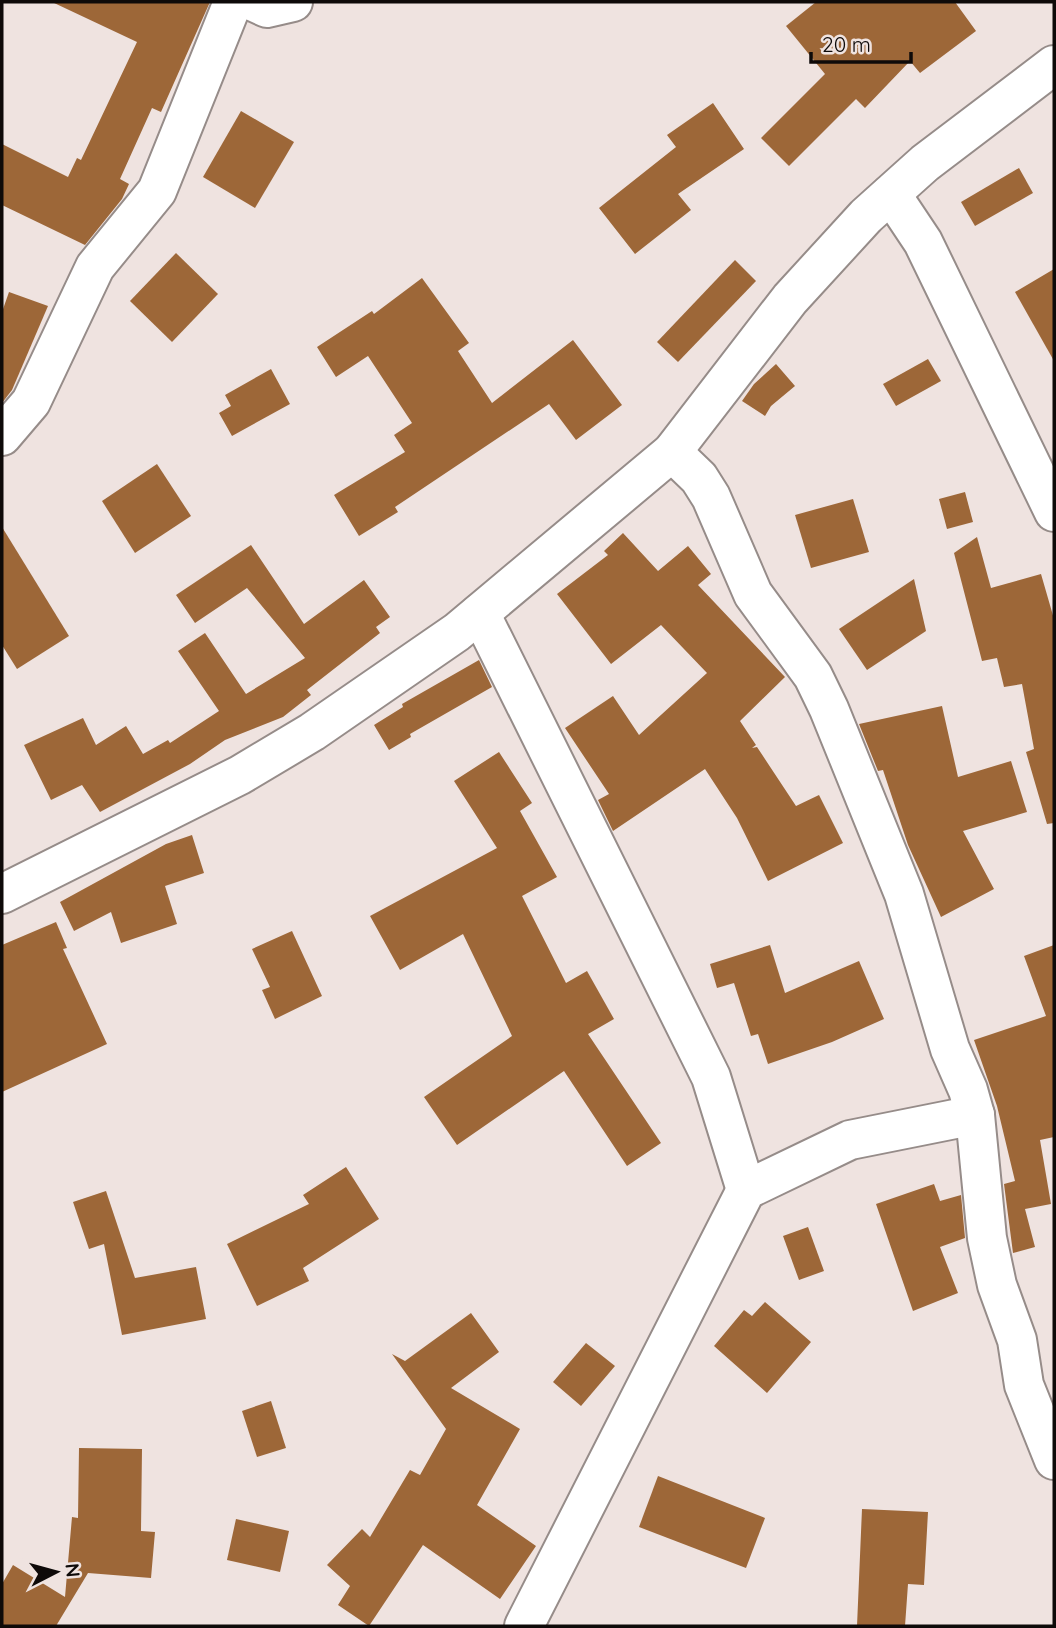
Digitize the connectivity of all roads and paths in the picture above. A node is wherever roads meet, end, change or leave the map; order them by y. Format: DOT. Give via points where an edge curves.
graph roads {
  1 [pos="233,2"];
  2 [pos="254,2"];
  3 [pos="293,2"];
  4 [pos="1054,65"];
  5 [pos="891,194"];
  6 [pos="2,436"];
  7 [pos="671,452"];
  8 [pos="1054,512"];
  9 [pos="480,613"];
  10 [pos="2,894"];
  11 [pos="975,1115"];
  12 [pos="746,1190"];
  13 [pos="1054,1460"];
  14 [pos="524,1626"];
  1 -- 6 [label="street" via="157,191 95,267 31,402"];
  2 -- 3 [label="street" via="267,8"];
  4 -- 5 [label="street"];
  5 -- 7 [label="street" via="790,299"];
  5 -- 8 [label="street" via="923,242"];
  7 -- 9 [label="street"];
  7 -- 11 [label="street" via="699,478 711,497 753,594 813,676 829,709 904,894 950,1049"];
  9 -- 10 [label="street" via="276,754"];
  9 -- 12 [label="street" via="710,1077"];
  11 -- 12 [label="street" via="850,1140"];
  11 -- 13 [label="street" via="997,1285 1017,1340 1024,1385"];
  12 -- 14 [label="street"];
}
